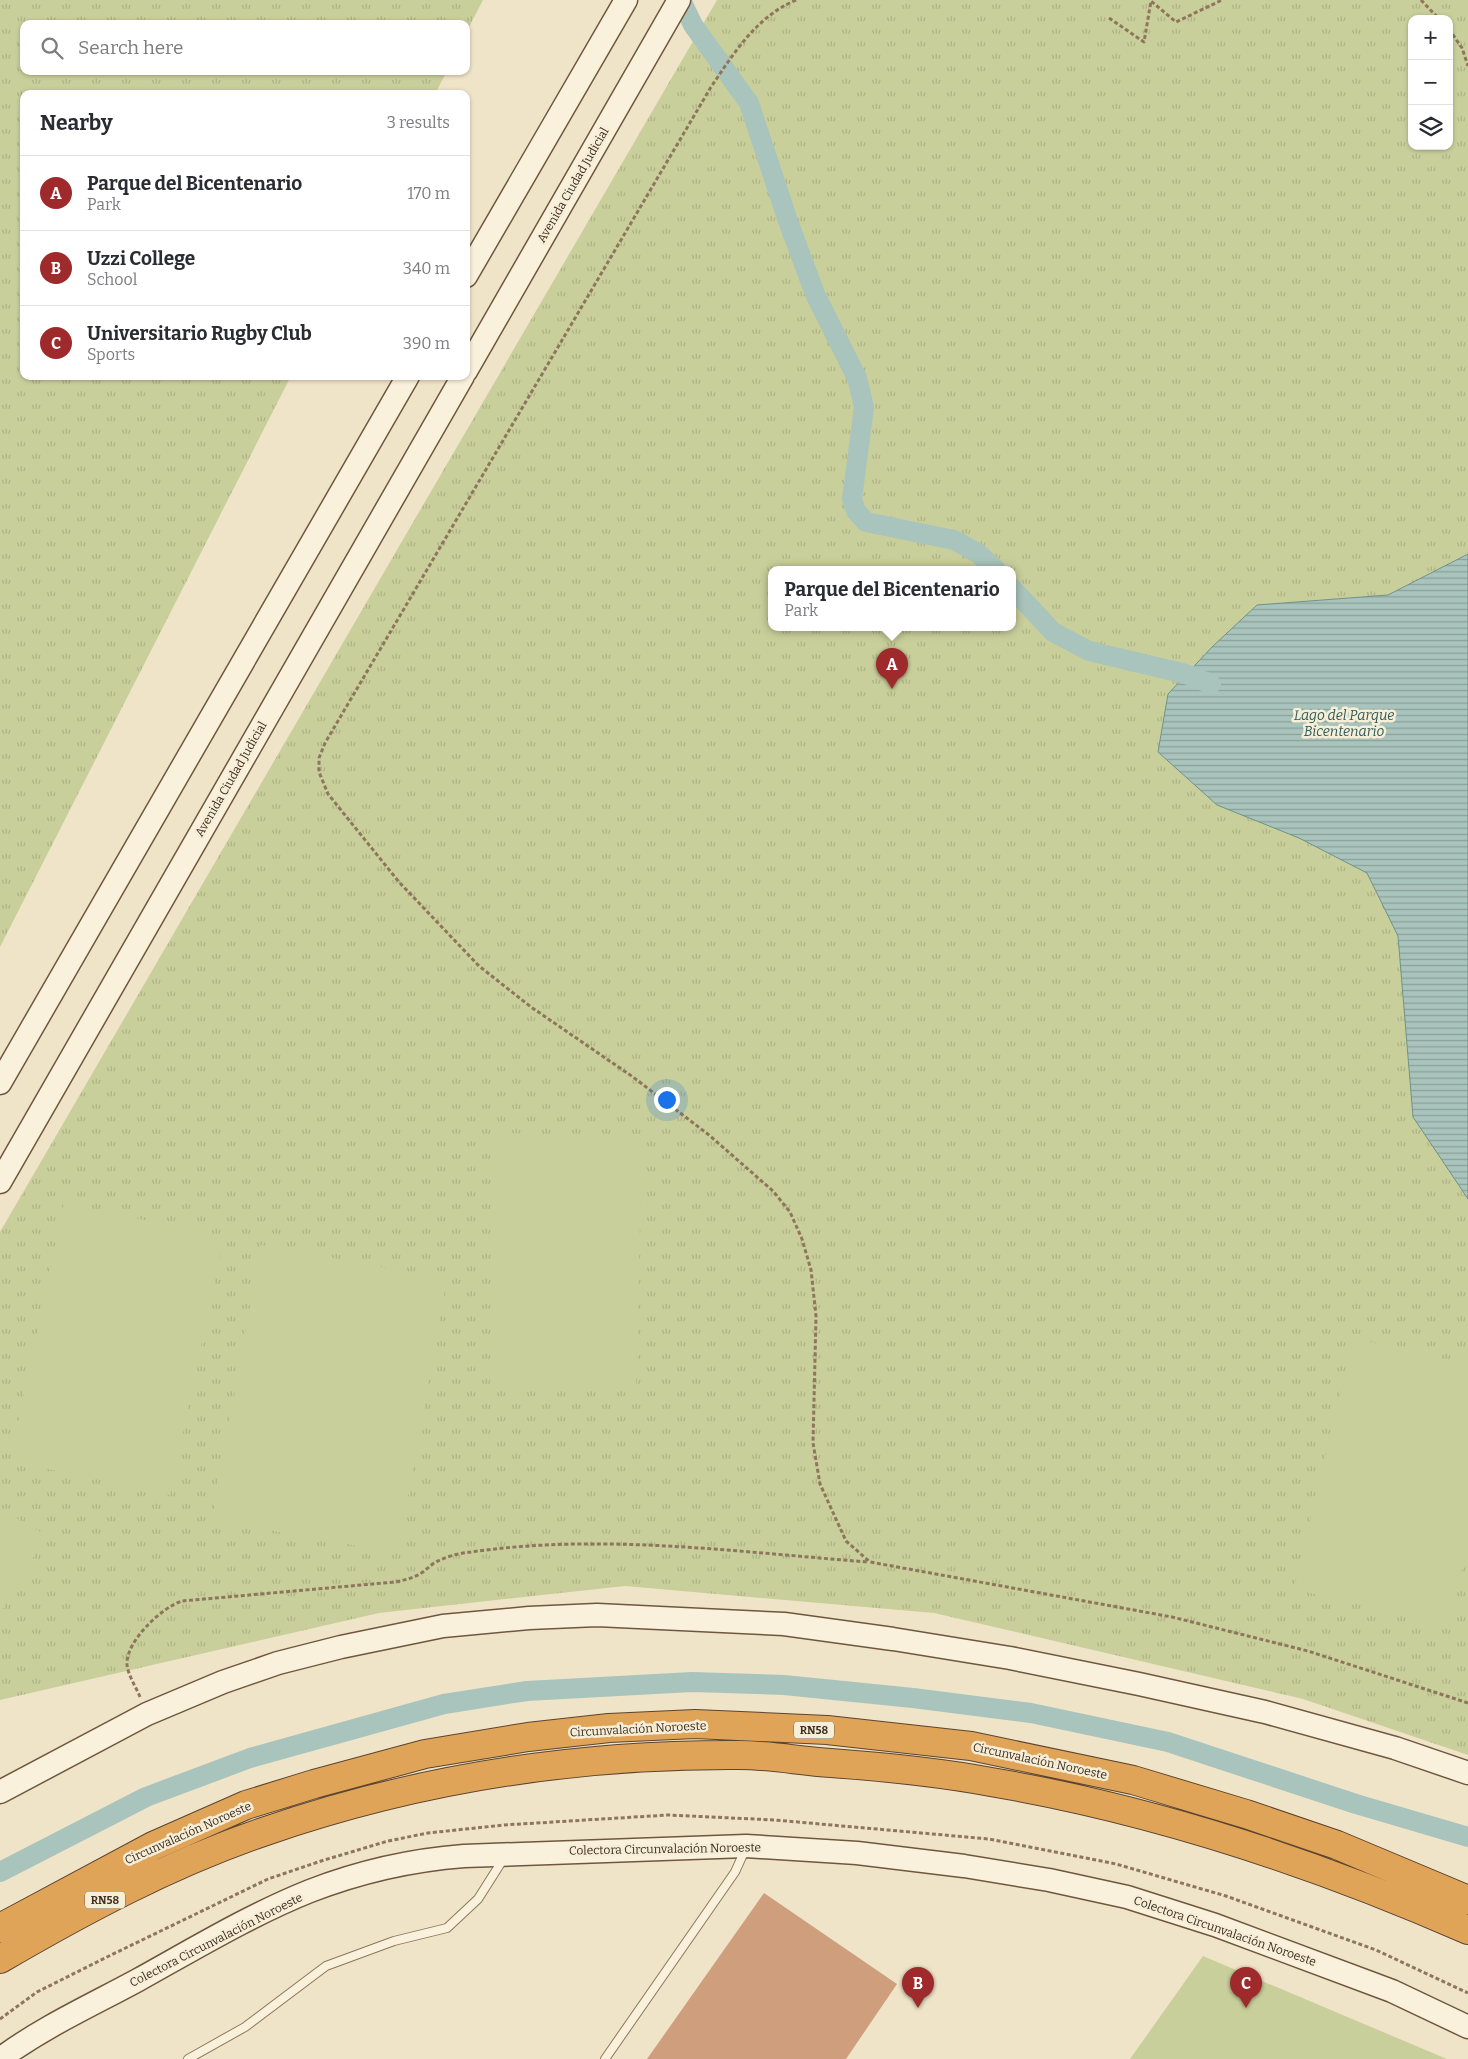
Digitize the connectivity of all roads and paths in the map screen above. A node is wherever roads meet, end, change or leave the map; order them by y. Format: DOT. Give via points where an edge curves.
graph roads {
  1 [pos="626,0"];
  2 [pos="679,0"];
  3 [pos="796,0"];
  4 [pos="1222,0"];
  5 [pos="1422,0"];
  6 [pos="1435,15"];
  7 [pos="1109,18"];
  8 [pos="1453,35"];
  9 [pos="1468,66"];
  10 [pos="470,269"];
  11 [pos="470,363"];
  12 [pos="406,380"];
  13 [pos="461,380"];
  14 [pos="0,1083"];
  15 [pos="0,1182"];
  16 [pos="870,1562"];
  17 [pos="1468,1703"];
  18 [pos="147,1714"];
  19 [pos="1468,1773"];
  20 [pos="0,1792"];
  21 [pos="746,1846"];
  22 [pos="506,1854"];
  23 [pos="1468,1900"];
  24 [pos="0,1928"];
  25 [pos="1468,1930"];
  26 [pos="0,1959"];
  27 [pos="1468,2027"];
  28 [pos="0,2059"];
  29 [pos="188,2059"];
  30 [pos="605,2059"];
  1 -- 10 [label="street"];
  2 -- 11 [label="street, Avenida Ciudad Judicial"];
  3 -- 16 [label="path" via="770,14 738,46 711,88 325,742 319,758 319,772 328,794 399,882 479,966 531,1008 633,1077 709,1135 773,1191 790,1212 811,1270 815,1307 813,1443 820,1484 846,1541"];
  4 -- 7 [label="path" via="1176,22 1151,1 1144,42"];
  5 -- 6 [label="path"];
  8 -- 9 [label="path"];
  12 -- 14 [label="street"];
  13 -- 15 [label="street, Avenida Ciudad Judicial"];
  16 -- 17 [label="path" via="1172,1617 1308,1651"];
  16 -- 18 [label="path" via="646,1546 546,1546 450,1556 412,1578 395,1582 182,1601 164,1609 128,1651 127,1666"];
  18 -- 19 [label="street" via="278,1663 443,1626 597,1615 680,1618 784,1624 1010,1658 1265,1712 1395,1748"];
  18 -- 20 [label="street"];
  21 -- 22 [label="street, Colectora Circunvalación Noroeste"];
  21 -- 27 [label="street, Colectora Circunvalación Noroeste" via="857,1852 964,1866 1127,1897 1314,1961 1392,1991"];
  21 -- 30 [label="lane" via="735,1872"];
  22 -- 28 [label="street, Colectora Circunvalación Noroeste" via="430,1859 310,1891 252,1918 74,2014"];
  22 -- 29 [label="lane" via="478,1899 447,1928 394,1941 326,1966 244,2027"];
  23 -- 24 [label="highway, Circunvalación Noroeste / RN58" via="1337,1845 1133,1780 971,1746 828,1730 695,1724 609,1728 528,1737 425,1754 314,1784 246,1805 154,1846"];
  25 -- 26 [label="highway, Circunvalación Noroeste / RN58" via="1410,1904 1293,1860 1100,1805 992,1782 908,1770 743,1755 624,1758 524,1769 437,1784 329,1810 260,1833 144,1880"];
}
